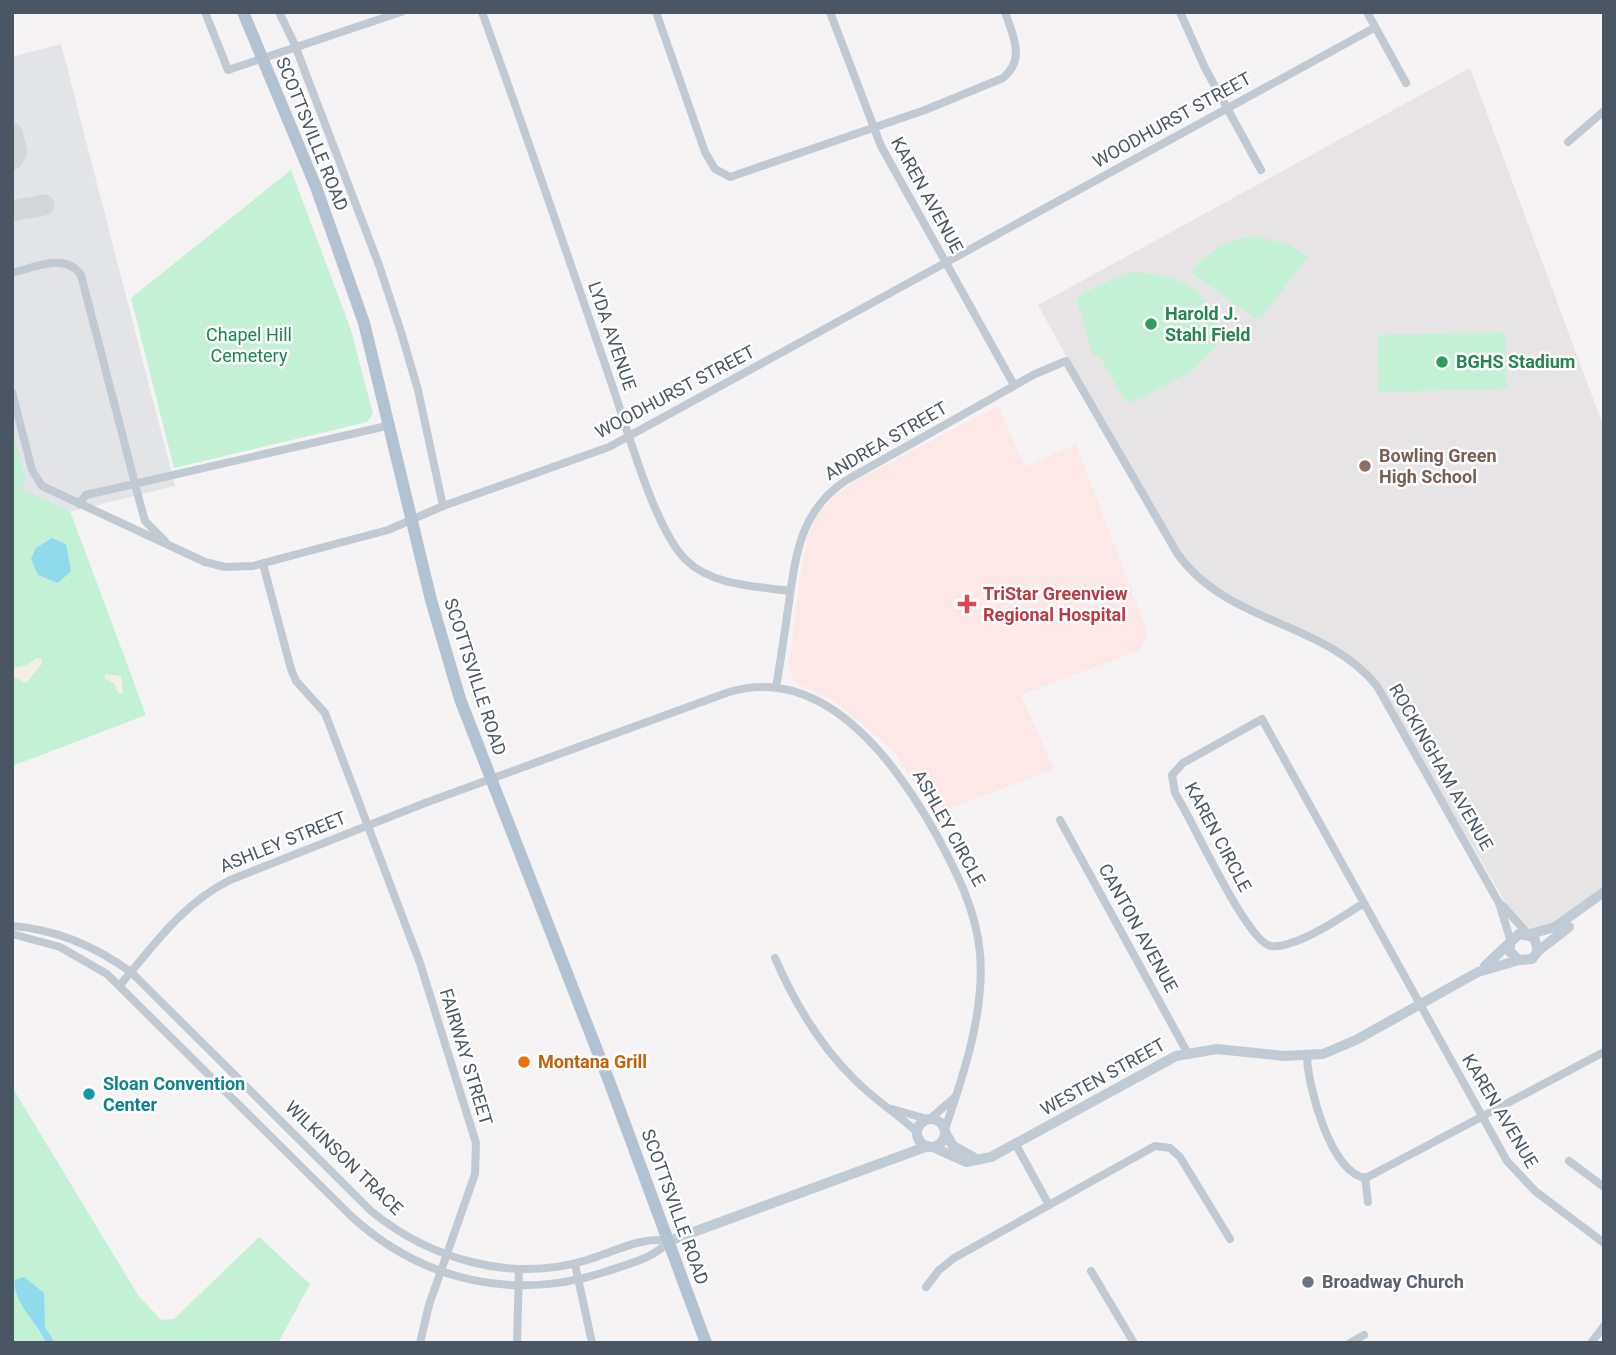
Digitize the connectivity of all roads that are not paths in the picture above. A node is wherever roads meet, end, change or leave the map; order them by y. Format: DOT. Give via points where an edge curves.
graph roads {
  1 [pos="205,12"];
  2 [pos="243,12"];
  3 [pos="279,12"];
  4 [pos="401,12"];
  5 [pos="482,12"];
  6 [pos="656,12"];
  7 [pos="830,12"];
  8 [pos="1005,12"];
  9 [pos="1181,12"];
  10 [pos="1367,12"];
  11 [pos="1374,28"];
  12 [pos="296,49"];
  13 [pos="263,60"];
  14 [pos="1406,83"];
  15 [pos="1227,107"];
  16 [pos="1604,111"];
  17 [pos="873,128"];
  18 [pos="1568,142"];
  19 [pos="1261,170"];
  20 [pos="945,262"];
  21 [pos="12,273"];
  22 [pos="1066,361"];
  23 [pos="1014,385"];
  24 [pos="12,392"];
  25 [pos="390,425"];
  26 [pos="630,438"];
  27 [pos="134,484"];
  28 [pos="79,504"];
  29 [pos="443,506"];
  30 [pos="412,520"];
  31 [pos="175,549"];
  32 [pos="262,564"];
  33 [pos="790,591"];
  34 [pos="776,687"];
  35 [pos="491,779"];
  36 [pos="1060,820"];
  37 [pos="366,825"];
  38 [pos="1604,892"];
  39 [pos="1604,901"];
  40 [pos="1364,903"];
  41 [pos="1499,903"];
  42 [pos="12,926"];
  43 [pos="12,934"];
  44 [pos="1529,934"];
  45 [pos="1510,943"];
  46 [pos="1538,951"];
  47 [pos="775,958"];
  48 [pos="1518,960"];
  49 [pos="131,972"];
  50 [pos="1478,972"];
  51 [pos="120,985"];
  52 [pos="1419,1005"];
  53 [pos="1187,1052"];
  54 [pos="1604,1052"];
  55 [pos="1307,1056"];
  56 [pos="954,1098"];
  57 [pos="892,1109"];
  58 [pos="1482,1116"];
  59 [pos="929,1119"];
  60 [pos="945,1130"];
  61 [pos="917,1133"];
  62 [pos="1016,1145"];
  63 [pos="931,1147"];
  64 [pos="893,1160"];
  65 [pos="983,1160"];
  66 [pos="1569,1161"];
  67 [pos="1365,1177"];
  68 [pos="1604,1187"];
  69 [pos="1368,1202"];
  70 [pos="1049,1205"];
  71 [pos="1230,1239"];
  72 [pos="669,1241"];
  73 [pos="1604,1243"];
  74 [pos="446,1255"];
  75 [pos="575,1264"];
  76 [pos="519,1269"];
  77 [pos="1091,1271"];
  78 [pos="441,1272"];
  79 [pos="578,1281"];
  80 [pos="520,1287"];
  81 [pos="926,1287"];
  82 [pos="1604,1326"];
  83 [pos="1364,1335"];
  84 [pos="420,1343"];
  85 [pos="517,1343"];
  86 [pos="592,1343"];
  87 [pos="706,1343"];
  88 [pos="1133,1343"];
  89 [pos="1350,1343"];
  90 [pos="1591,1343"];
  1 -- 13 [label="street" via="228,70"];
  2 -- 13 [label="main road, SCOTTSVILLE ROAD"];
  3 -- 12 [label="street"];
  4 -- 12 [label="street"];
  5 -- 26 [label="street, LYDA AVENUE"];
  6 -- 17 [label="street" via="705,152 715,169 727,176 737,177"];
  7 -- 17 [label="street, KAREN AVENUE"];
  8 -- 17 [label="street" via="1017,52 1007,75"];
  9 -- 15 [label="street"];
  10 -- 11 [label="street"];
  11 -- 14 [label="street"];
  11 -- 15 [label="street, WOODHURST STREET"];
  12 -- 13 [label="street"];
  12 -- 29 [label="street" via="401,332"];
  13 -- 25 [label="main road, SCOTTSVILLE ROAD" via="345,265"];
  15 -- 19 [label="street"];
  15 -- 20 [label="street, WOODHURST STREET"];
  16 -- 18 [label="street"];
  17 -- 20 [label="street, KAREN AVENUE"];
  20 -- 23 [label="street, KAREN AVENUE"];
  20 -- 26 [label="street, WOODHURST STREET"];
  21 -- 27 [label="street" via="60,261 76,267 81,275"];
  22 -- 23 [label="street, ANDREA STREET"];
  22 -- 41 [label="street, ROCKINGHAM AVENUE" via="1192,574 1232,603 1350,660 1377,686"];
  23 -- 33 [label="street, ANDREA STREET" via="828,494 800,536"];
  24 -- 28 [label="street, WOODHURST STREET" via="35,478"];
  25 -- 27 [label="street"];
  25 -- 30 [label="main road, SCOTTSVILLE ROAD"];
  26 -- 29 [label="street, WOODHURST STREET"];
  26 -- 33 [label="street, LYDA AVENUE" via="664,528 687,561 725,581"];
  27 -- 28 [label="street" via="86,495"];
  27 -- 31 [label="street" via="145,521"];
  28 -- 31 [label="street, WOODHURST STREET"];
  29 -- 30 [label="street, WOODHURST STREET"];
  30 -- 32 [label="street, WOODHURST STREET"];
  30 -- 35 [label="main road, SCOTTSVILLE ROAD" via="446,656"];
  31 -- 32 [label="street, WOODHURST STREET" via="225,567"];
  32 -- 37 [label="street, FAIRWAY STREET" via="295,679 325,713"];
  33 -- 34 [label="street, ANDREA STREET"];
  34 -- 35 [label="street, ASHLEY CIRCLE" via="729,692"];
  34 -- 56 [label="street, ASHLEY CIRCLE" via="812,698 887,758 922,810 968,900 978,937 981,984"];
  35 -- 37 [label="street, ASHLEY STREET"];
  35 -- 72 [label="main road, SCOTTSVILLE ROAD"];
  36 -- 53 [label="street, CANTON AVENUE"];
  37 -- 49 [label="street, ASHLEY STREET" via="204,895 170,924"];
  37 -- 74 [label="street, FAIRWAY STREET" via="420,963 476,1143 475,1174"];
  38 -- 44 [label="street" via="1555,927"];
  39 -- 46 [label="street"];
  40 -- 40 [label="street, KAREN CIRCLE" via="1262,719 1183,763 1172,775 1175,793 1243,920 1263,943 1275,946 1299,939"];
  40 -- 52 [label="street, KAREN CIRCLE"];
  41 -- 44 [label="street, ROCKINGHAM AVENUE"];
  41 -- 45 [label="street, ROCKINGHAM AVENUE"];
  42 -- 49 [label="street, WILKINSON TRACE" via="71,939"];
  43 -- 51 [label="street, WILKINSON TRACE" via="72,953"];
  44 -- 45 [label="street" via="1516,935"];
  44 -- 46 [label="street" via="1537,941"];
  45 -- 48 [label="street" via="1512,956"];
  45 -- 50 [label="street, WESTEN STREET"];
  46 -- 48 [label="street" via="1528,961"];
  47 -- 57 [label="street" via="790,992 826,1048 857,1082"];
  48 -- 50 [label="street, WESTEN STREET"];
  49 -- 51 [label="street, ASHLEY STREET"];
  49 -- 74 [label="street, WILKINSON TRACE" via="372,1211 407,1236"];
  50 -- 52 [label="street, WESTEN STREET"];
  51 -- 78 [label="street, WILKINSON TRACE" via="362,1226 396,1250"];
  52 -- 55 [label="street, WESTEN STREET" via="1334,1051"];
  52 -- 58 [label="street, KAREN AVENUE"];
  53 -- 55 [label="street, WESTEN STREET" via="1217,1049"];
  53 -- 62 [label="street, WESTEN STREET"];
  54 -- 58 [label="street"];
  55 -- 67 [label="street" via="1309,1083 1321,1121 1346,1165"];
  56 -- 59 [label="street"];
  56 -- 60 [label="street, ASHLEY CIRCLE"];
  57 -- 59 [label="street"];
  57 -- 61 [label="street"];
  58 -- 67 [label="street"];
  58 -- 73 [label="street, KAREN AVENUE" via="1519,1178"];
  59 -- 60 [label="street" via="940,1122"];
  59 -- 61 [label="street" via="920,1124"];
  60 -- 63 [label="street" via="941,1143"];
  60 -- 65 [label="street" via="959,1151"];
  61 -- 63 [label="street" via="919,1141"];
  61 -- 64 [label="street"];
  62 -- 65 [label="street, WESTEN STREET"];
  62 -- 70 [label="street"];
  63 -- 64 [label="street"];
  63 -- 65 [label="street" via="966,1162"];
  64 -- 72 [label="street"];
  66 -- 68 [label="street"];
  67 -- 69 [label="street"];
  70 -- 71 [label="street" via="1130,1158 1163,1146 1180,1157"];
  70 -- 81 [label="street" via="954,1258"];
  72 -- 75 [label="street, WILKINSON TRACE" via="651,1238"];
  72 -- 79 [label="street, WILKINSON TRACE" via="658,1254"];
  72 -- 87 [label="main road, SCOTTSVILLE ROAD"];
  74 -- 76 [label="street, WILKINSON TRACE"];
  74 -- 78 [label="street, FAIRWAY STREET"];
  75 -- 76 [label="street, WILKINSON TRACE"];
  75 -- 79 [label="street"];
  76 -- 80 [label="street"];
  77 -- 88 [label="street"];
  78 -- 80 [label="street, WILKINSON TRACE"];
  78 -- 84 [label="street, FAIRWAY STREET"];
  79 -- 80 [label="street, WILKINSON TRACE"];
  79 -- 86 [label="street"];
  80 -- 85 [label="street"];
  82 -- 90 [label="street"];
  83 -- 89 [label="street"];
}
